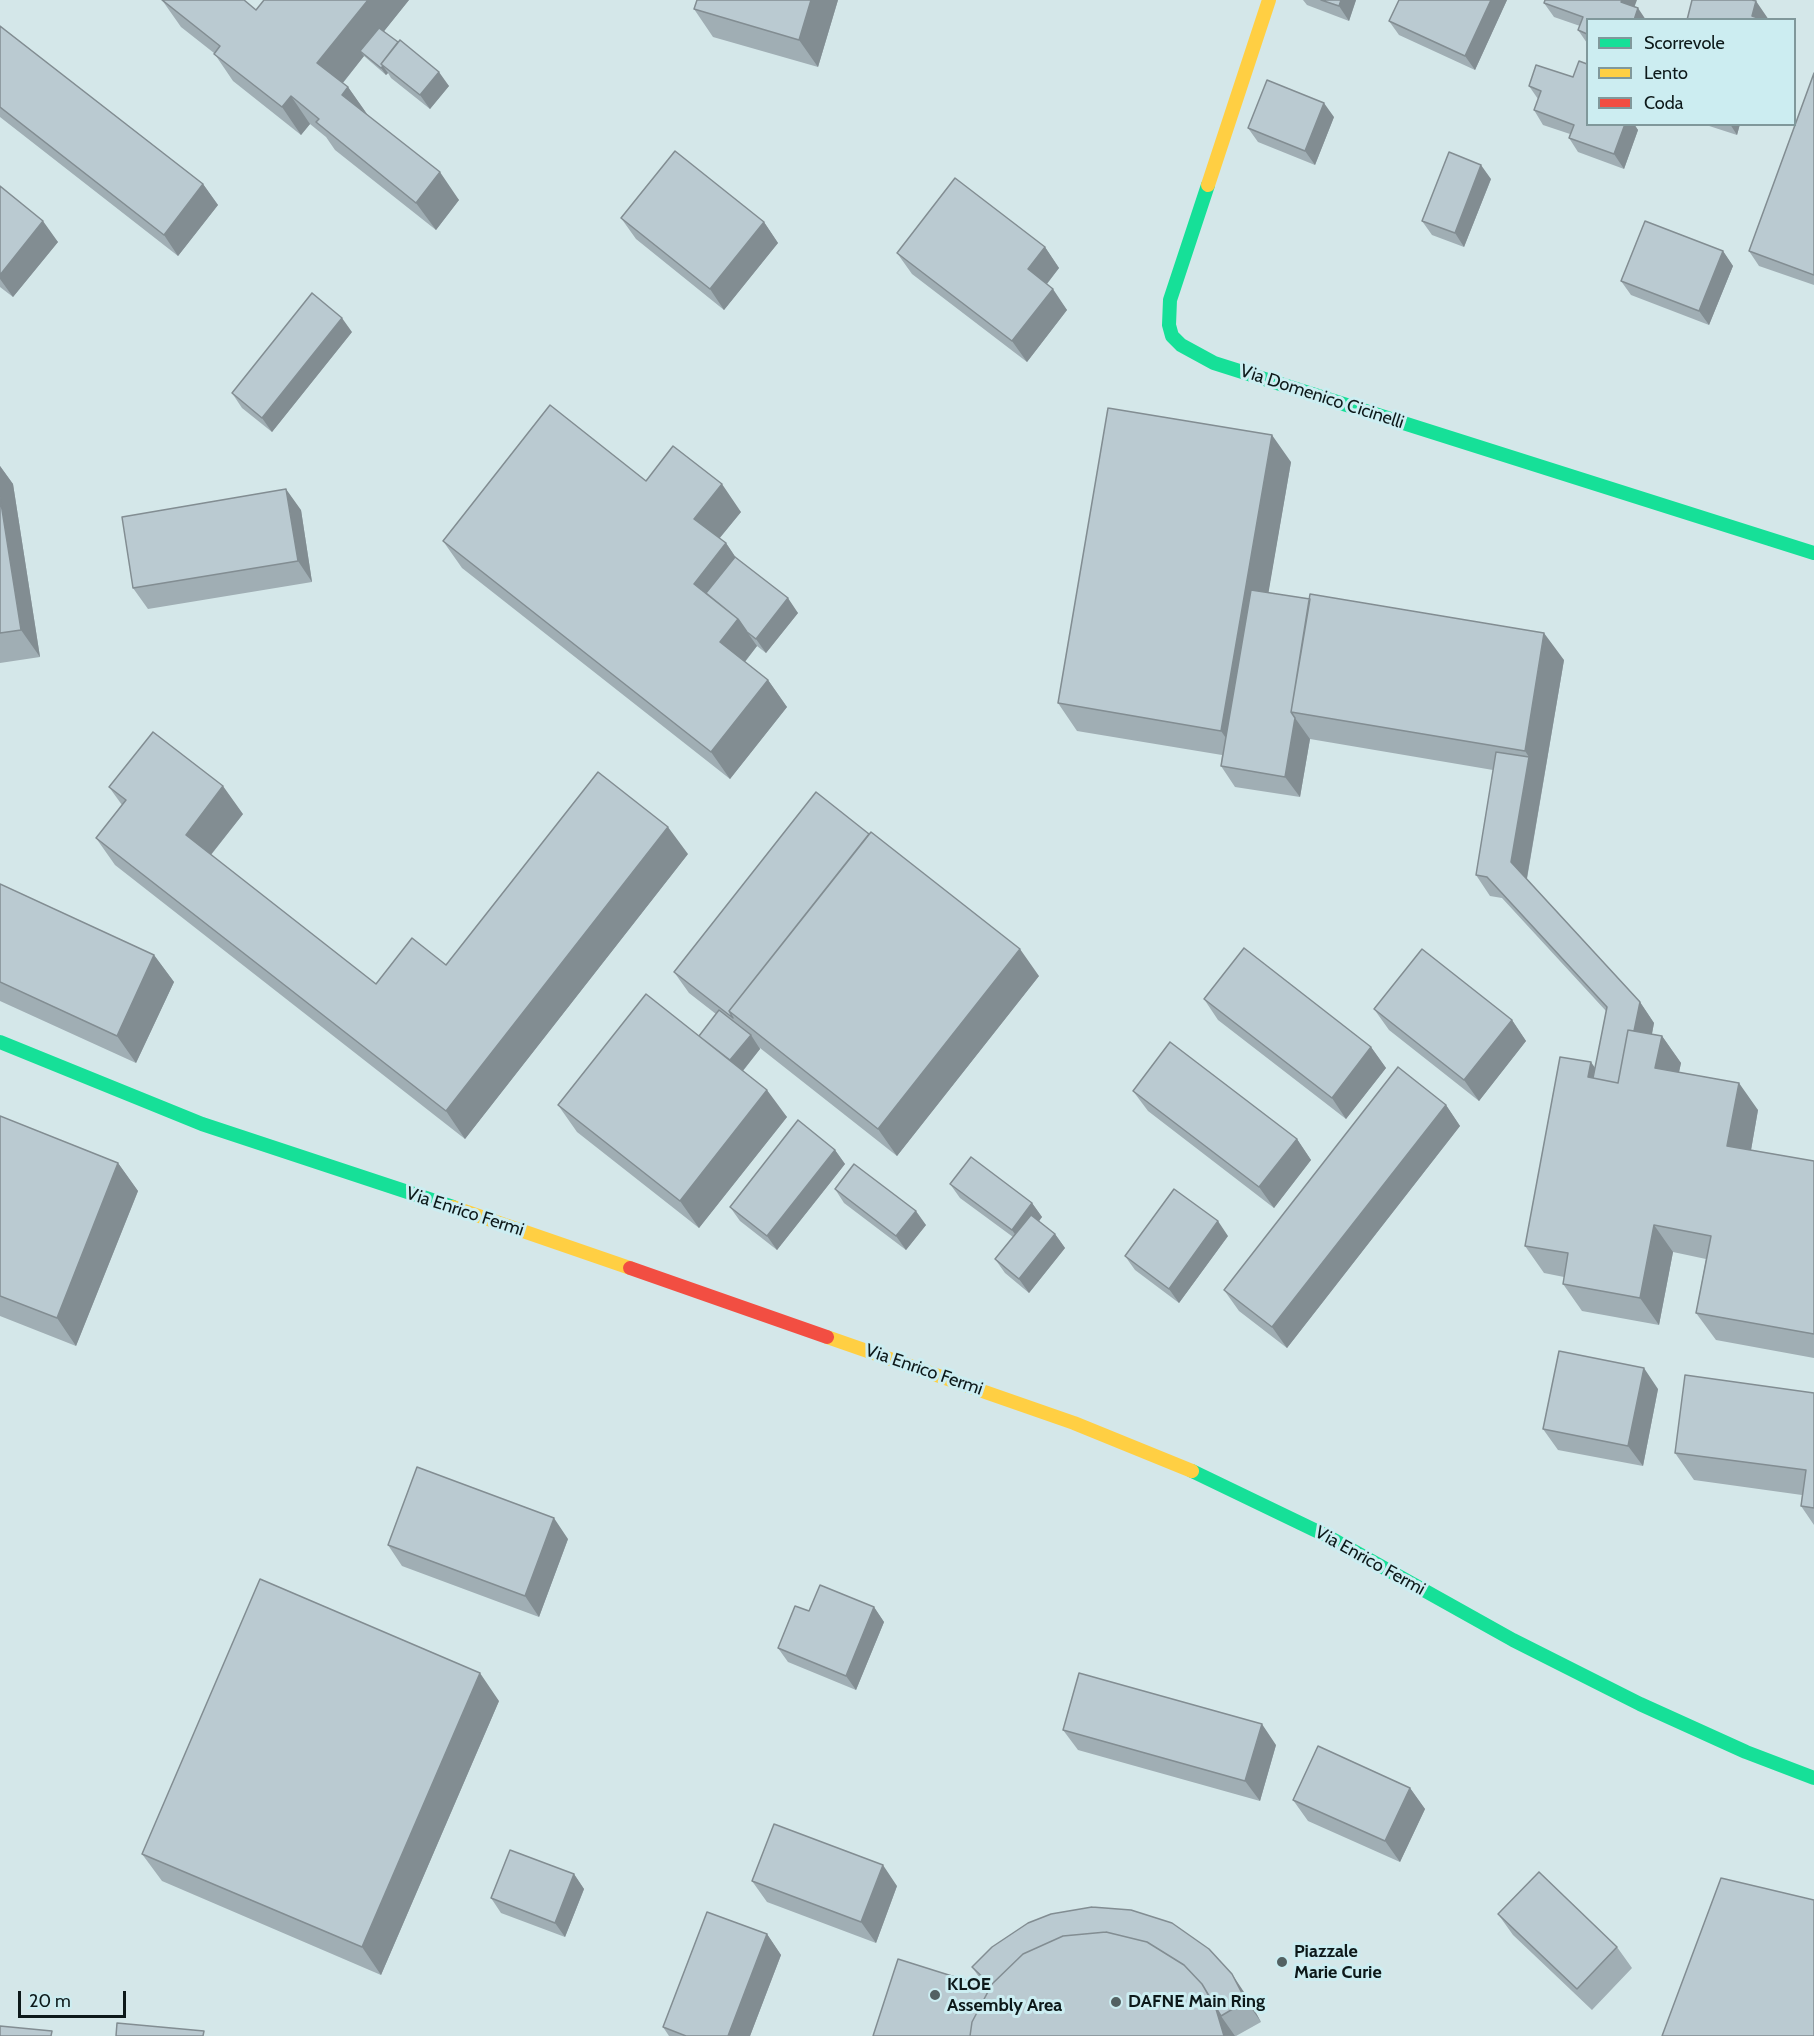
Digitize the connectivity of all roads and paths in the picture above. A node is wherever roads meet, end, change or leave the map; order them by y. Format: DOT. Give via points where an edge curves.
graph roads {
  1 [pos="1269,0"];
  2 [pos="1814,553"];
  3 [pos="0,1042"];
  4 [pos="1814,1778"];
  1 -- 2 [label="street, Via Domenico Cicinelli" via="1170,300 1172,336 1214,363"];
  3 -- 4 [label="street, Via Enrico Fermi" via="212,1127 1008,1399 1191,1470 1327,1536 1513,1640 1640,1704"];
}
